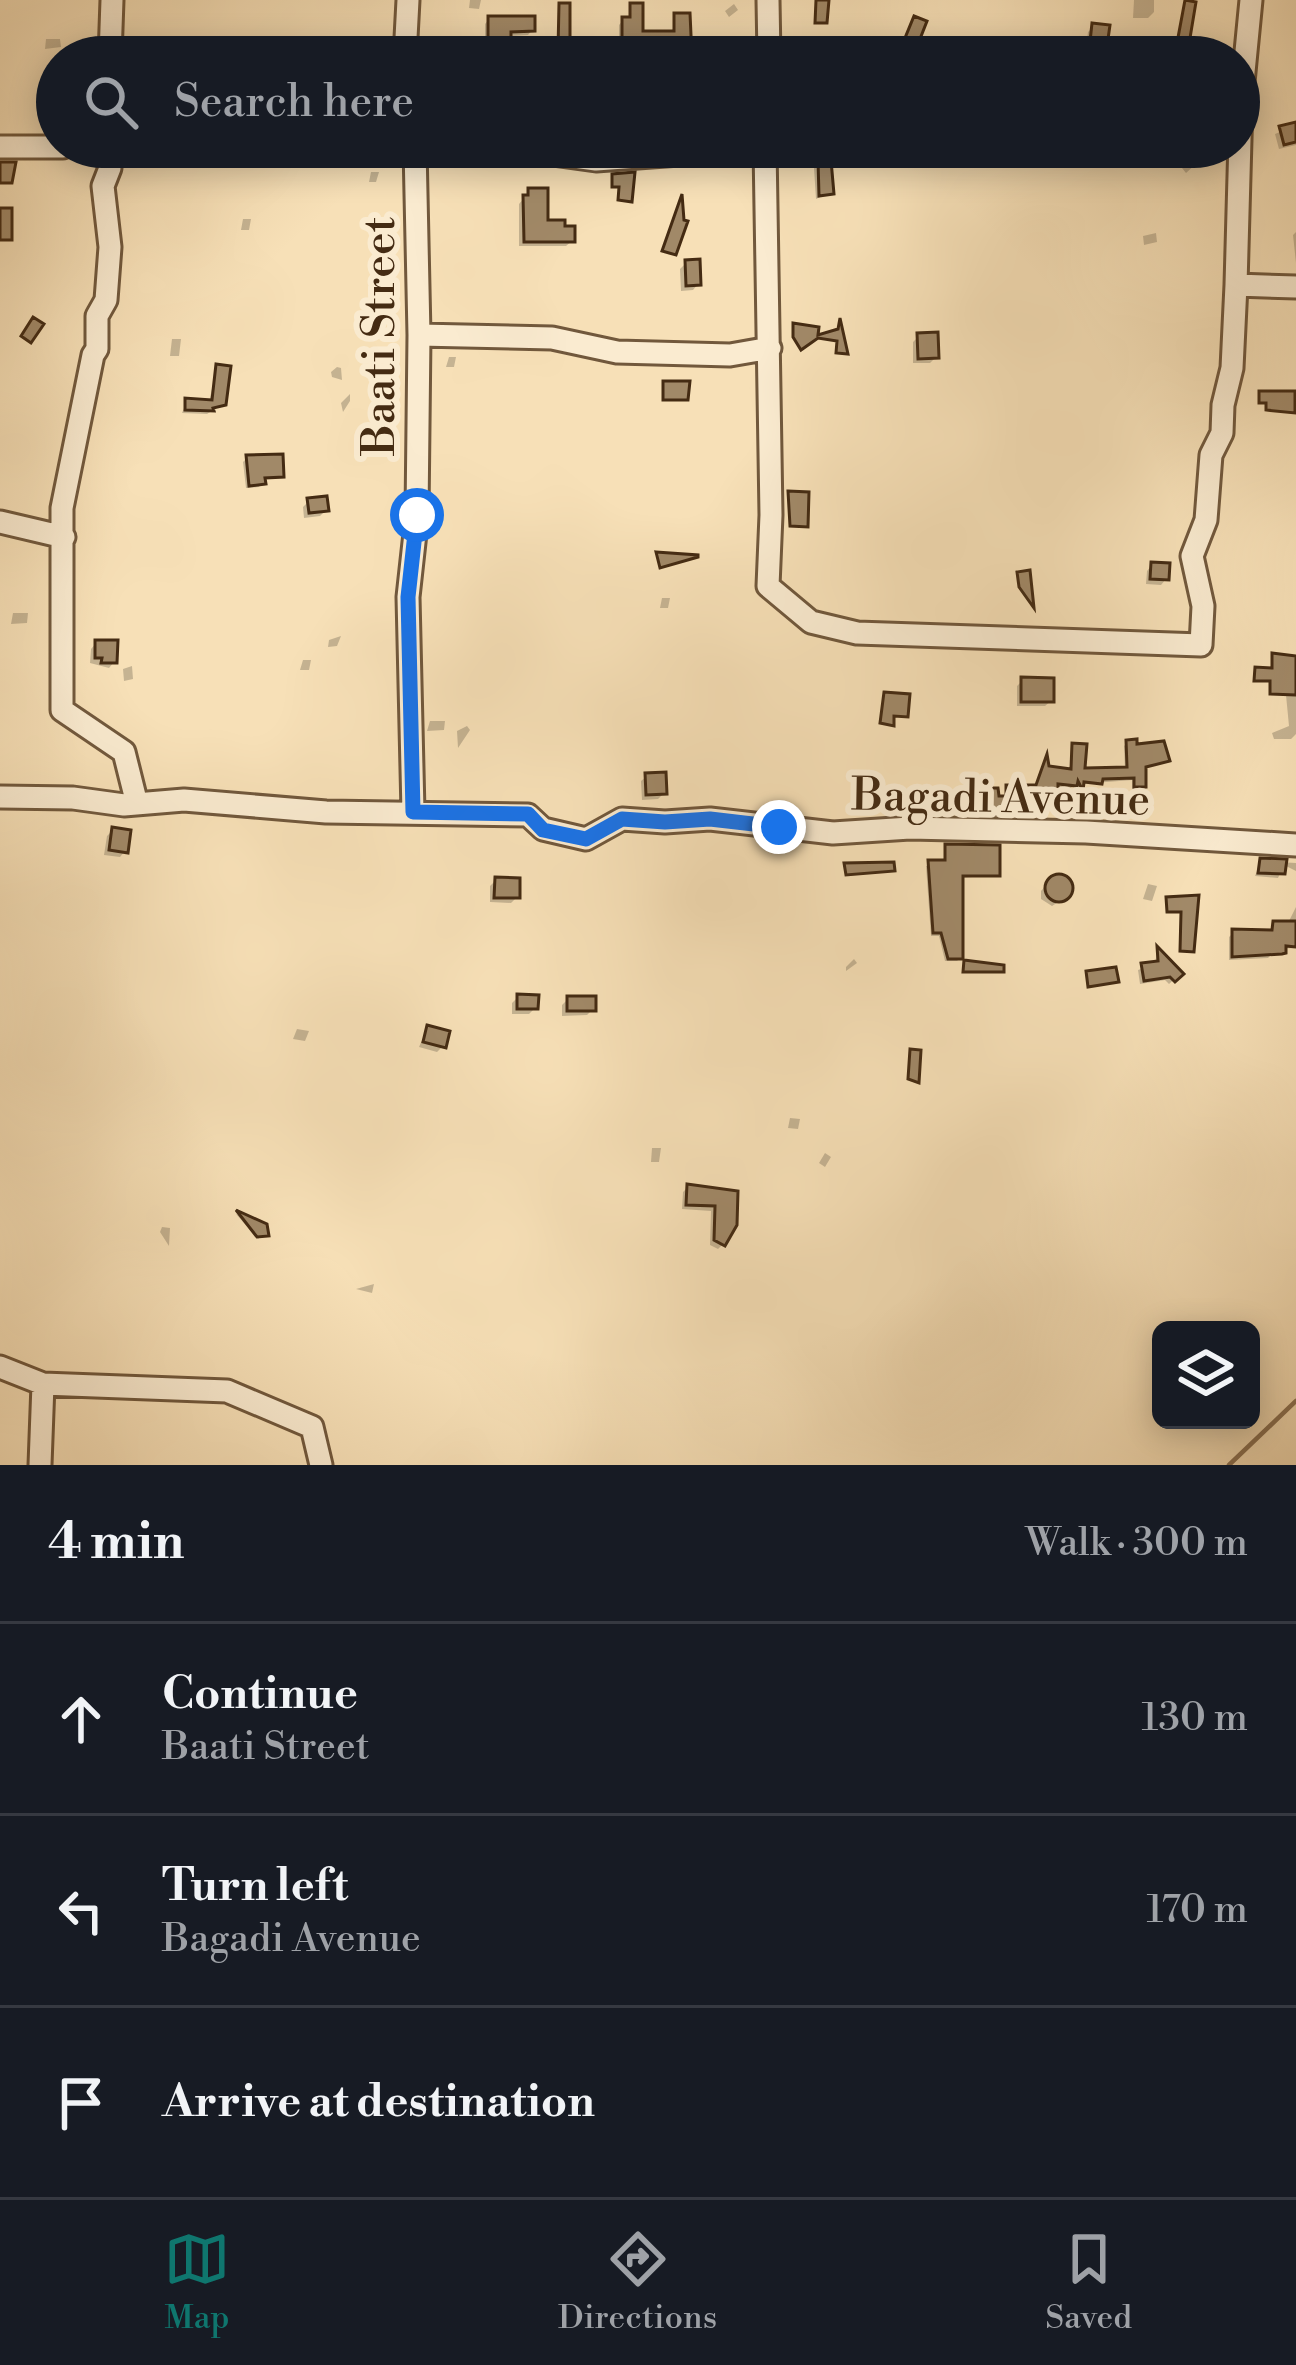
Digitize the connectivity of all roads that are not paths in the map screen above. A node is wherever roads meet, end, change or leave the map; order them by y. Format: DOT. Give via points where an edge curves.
graph roads {
  1 [pos="112,0"];
  2 [pos="408,0"];
  3 [pos="768,0"];
  4 [pos="1251,0"];
  5 [pos="111,36"];
  6 [pos="406,36"];
  7 [pos="769,36"];
  8 [pos="1247,36"];
  9 [pos="0,147"];
  10 [pos="36,147"];
  11 [pos="110,168"];
  12 [pos="416,168"];
  13 [pos="766,168"];
  14 [pos="1239,168"];
  15 [pos="1236,285"];
  16 [pos="1296,286"];
  17 [pos="419,335"];
  18 [pos="770,347"];
  19 [pos="0,522"];
  20 [pos="64,536"];
  21 [pos="0,797"];
  22 [pos="137,804"];
  23 [pos="413,812"];
  24 [pos="1296,845"];
  25 [pos="0,1366"];
  26 [pos="44,1384"];
  27 [pos="40,1465"];
  28 [pos="321,1465"];
  1 -- 5 [label="street"];
  2 -- 6 [label="street"];
  3 -- 7 [label="street"];
  4 -- 8 [label="street"];
  9 -- 10 [label="street"];
  11 -- 20 [label="street" via="103,186 106,300 64,493"];
  12 -- 17 [label="street, Baati Street"];
  13 -- 18 [label="street"];
  14 -- 15 [label="street"];
  15 -- 16 [label="street"];
  15 -- 18 [label="street" via="1222,433 1211,454 1207,520 1192,556 1202,645 857,633 811,622 768,586"];
  17 -- 18 [label="street" via="552,338 617,352 730,355"];
  17 -- 23 [label="street, Baati Street" via="408,597"];
  19 -- 20 [label="street"];
  20 -- 22 [label="street" via="62,710 124,752"];
  21 -- 22 [label="street, Bagadi Avenue"];
  22 -- 23 [label="street, Bagadi Avenue"];
  23 -- 24 [label="street, Bagadi Avenue" via="528,814 543,830 586,839 622,819 710,819 833,833 1042,831"];
  25 -- 26 [label="street"];
  26 -- 27 [label="street"];
  26 -- 28 [label="street" via="227,1390 312,1426"];
}
